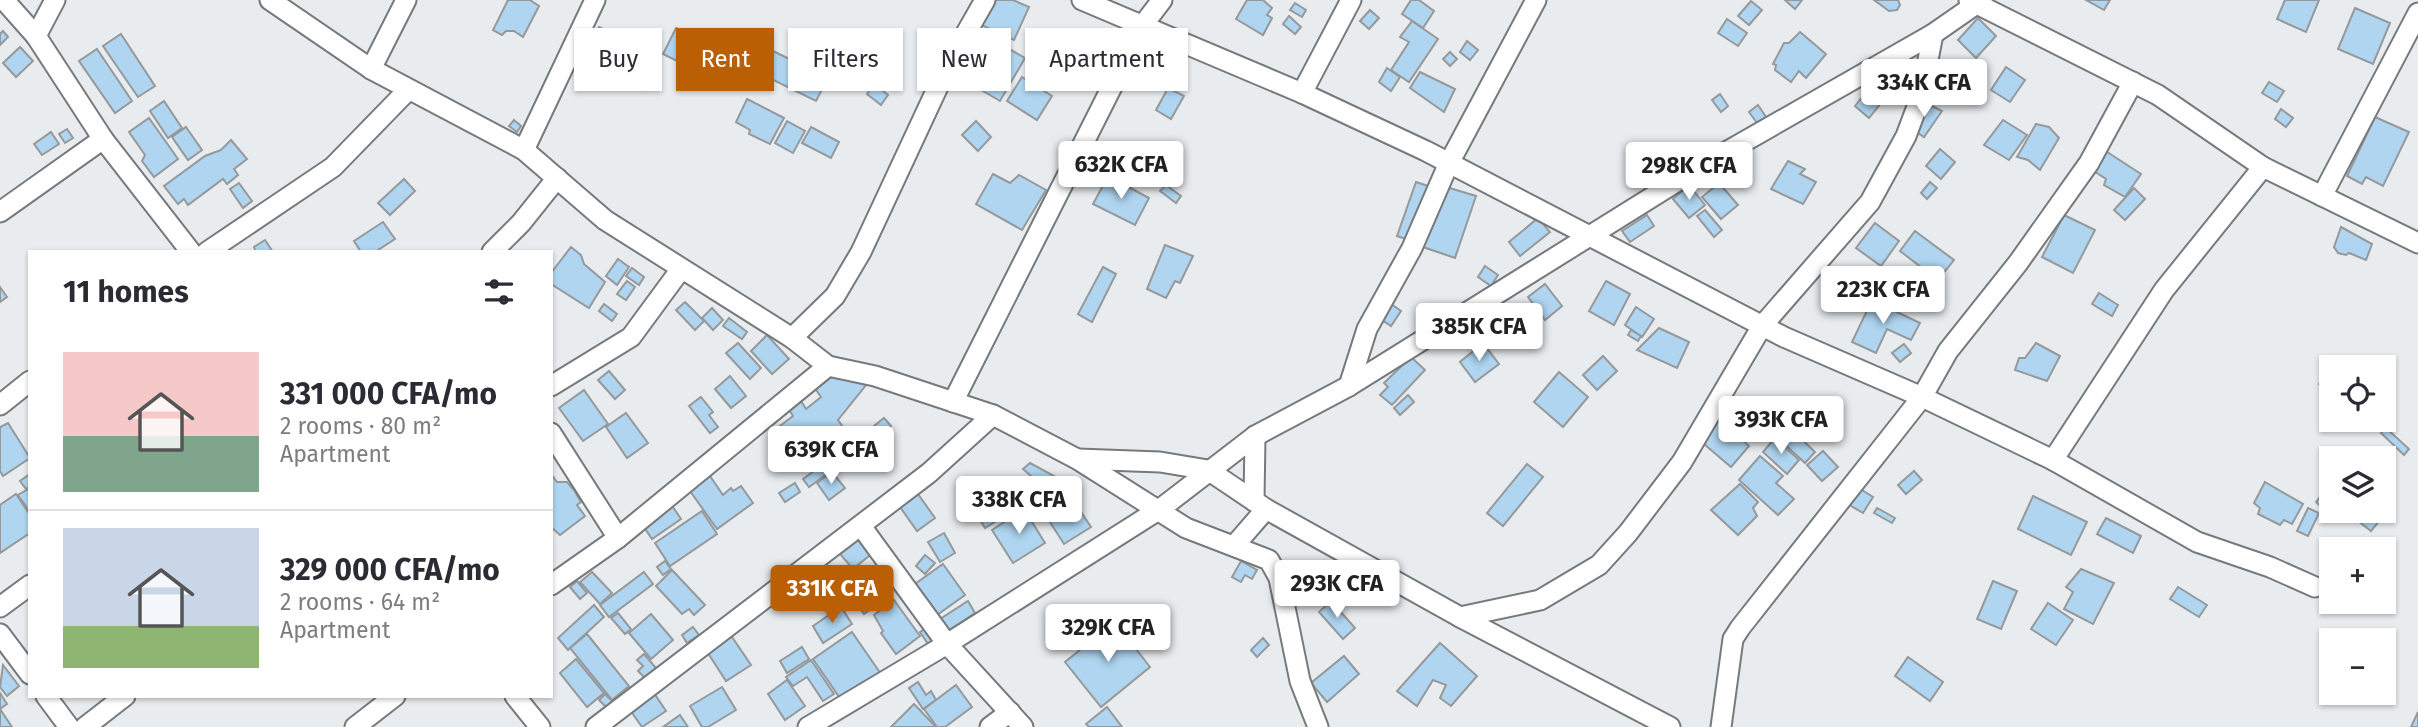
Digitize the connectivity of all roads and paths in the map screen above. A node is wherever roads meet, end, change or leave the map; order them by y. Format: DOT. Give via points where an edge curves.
graph roads {
  1 [pos="1,0"];
  2 [pos="55,0"];
  3 [pos="270,0"];
  4 [pos="406,0"];
  5 [pos="595,0"];
  6 [pos="985,0"];
  7 [pos="1082,0"];
  8 [pos="1162,0"];
  9 [pos="1351,0"];
  10 [pos="1536,0"];
  11 [pos="1976,1"];
  12 [pos="2418,13"];
  13 [pos="1143,25"];
  14 [pos="1933,34"];
  15 [pos="36,36"];
  16 [pos="371,69"];
  17 [pos="2133,82"];
  18 [pos="408,90"];
  19 [pos="1302,93"];
  20 [pos="103,139"];
  21 [pos="524,150"];
  22 [pos="1448,165"];
  23 [pos="2263,167"];
  24 [pos="557,178"];
  25 [pos="2322,196"];
  26 [pos="0,212"];
  27 [pos="1590,238"];
  28 [pos="2418,243"];
  29 [pos="189,250"];
  30 [pos="210,250"];
  31 [pos="494,250"];
  32 [pos="681,269"];
  33 [pos="1762,326"];
  34 [pos="792,338"];
  35 [pos="828,366"];
  36 [pos="28,383"];
  37 [pos="553,385"];
  38 [pos="1349,386"];
  39 [pos="1922,397"];
  40 [pos="953,402"];
  41 [pos="0,405"];
  42 [pos="993,415"];
  43 [pos="553,436"];
  44 [pos="1255,436"];
  45 [pos="1077,459"];
  46 [pos="2053,460"];
  47 [pos="1208,470"];
  48 [pos="1260,505"];
  49 [pos="1160,509"];
  50 [pos="861,526"];
  51 [pos="618,538"];
  52 [pos="1234,545"];
  53 [pos="553,584"];
  54 [pos="28,587"];
  55 [pos="2315,587"];
  56 [pos="0,607"];
  57 [pos="1460,617"];
  58 [pos="0,634"];
  59 [pos="947,644"];
  60 [pos="28,671"];
  61 [pos="48,698"];
  62 [pos="122,698"];
  63 [pos="392,698"];
  64 [pos="517,698"];
  65 [pos="1010,712"];
  66 [pos="69,727"];
  67 [pos="85,727"];
  68 [pos="355,727"];
  69 [pos="540,727"];
  70 [pos="596,727"];
  71 [pos="808,727"];
  72 [pos="990,727"];
  73 [pos="1023,727"];
  74 [pos="1318,727"];
  75 [pos="1670,727"];
  76 [pos="1721,727"];
  1 -- 15 [label="street"];
  2 -- 15 [label="street"];
  3 -- 16 [label="street"];
  4 -- 16 [label="street"];
  5 -- 21 [label="street"];
  6 -- 34 [label="street" via="949,63 861,252 835,296"];
  7 -- 13 [label="street"];
  8 -- 13 [label="street"];
  9 -- 19 [label="street"];
  10 -- 22 [label="street"];
  11 -- 14 [label="street"];
  11 -- 17 [label="street"];
  12 -- 25 [label="street"];
  13 -- 19 [label="street"];
  13 -- 40 [label="street"];
  14 -- 27 [label="street" via="1705,164"];
  14 -- 33 [label="street" via="1914,116 1870,202"];
  15 -- 20 [label="street"];
  16 -- 18 [label="street"];
  17 -- 23 [label="street"];
  17 -- 39 [label="street" via="2089,163 1948,351"];
  18 -- 21 [label="street"];
  18 -- 30 [label="street" via="333,167"];
  19 -- 22 [label="street"];
  20 -- 26 [label="street"];
  20 -- 29 [label="street"];
  21 -- 24 [label="street"];
  22 -- 27 [label="street"];
  22 -- 38 [label="street" via="1412,248 1367,329"];
  23 -- 25 [label="street"];
  23 -- 46 [label="street" via="2164,290"];
  24 -- 31 [label="street"];
  24 -- 32 [label="street" via="605,220"];
  25 -- 28 [label="street"];
  27 -- 33 [label="street"];
  27 -- 38 [label="street"];
  32 -- 34 [label="street"];
  32 -- 37 [label="street" via="631,337"];
  33 -- 39 [label="street"];
  33 -- 57 [label="street" via="1682,462 1599,565 1540,600"];
  34 -- 35 [label="street"];
  35 -- 40 [label="street"];
  35 -- 51 [label="street"];
  36 -- 41 [label="street"];
  38 -- 44 [label="street"];
  39 -- 46 [label="street"];
  39 -- 76 [label="street" via="1733,639"];
  40 -- 42 [label="street"];
  42 -- 45 [label="street"];
  42 -- 50 [label="street"];
  43 -- 51 [label="street"];
  44 -- 47 [label="street"];
  44 -- 48 [label="street"];
  45 -- 47 [label="street" via="1160,462"];
  45 -- 49 [label="street"];
  46 -- 55 [label="street" via="2197,541"];
  47 -- 48 [label="street"];
  47 -- 49 [label="street"];
  48 -- 52 [label="street"];
  48 -- 57 [label="street"];
  49 -- 52 [label="street" via="1186,528"];
  49 -- 59 [label="street"];
  50 -- 59 [label="street"];
  50 -- 70 [label="street"];
  51 -- 53 [label="street"];
  52 -- 74 [label="street" via="1274,565 1300,681"];
  54 -- 56 [label="street"];
  57 -- 75 [label="street"];
  58 -- 60 [label="street"];
  59 -- 65 [label="street"];
  59 -- 71 [label="street"];
  61 -- 66 [label="street"];
  62 -- 67 [label="street"];
  63 -- 68 [label="street"];
  64 -- 69 [label="street"];
  65 -- 72 [label="street"];
  65 -- 73 [label="street"];
}
